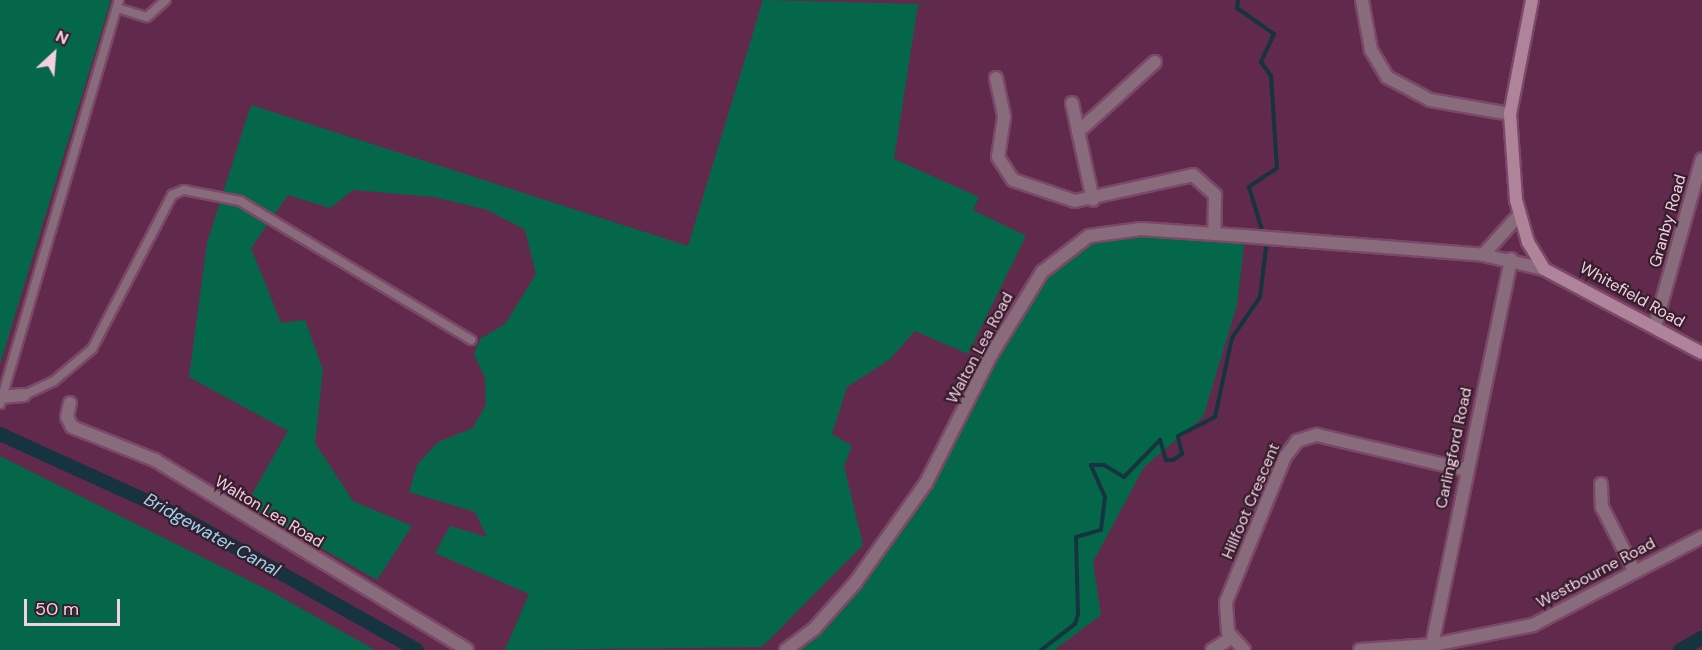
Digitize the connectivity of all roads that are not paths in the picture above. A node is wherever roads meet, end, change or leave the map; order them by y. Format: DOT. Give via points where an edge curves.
graph roads {
  1 [pos="166,0"];
  2 [pos="1362,0"];
  3 [pos="1532,0"];
  4 [pos="118,4"];
  5 [pos="1155,62"];
  6 [pos="996,78"];
  7 [pos="1072,103"];
  8 [pos="1510,114"];
  9 [pos="1078,132"];
  10 [pos="1702,159"];
  11 [pos="1700,174"];
  12 [pos="1093,200"];
  13 [pos="1519,215"];
  14 [pos="1214,234"];
  15 [pos="1483,255"];
  16 [pos="1511,259"];
  17 [pos="1544,269"];
  18 [pos="1655,326"];
  19 [pos="471,340"];
  20 [pos="1702,353"];
  21 [pos="24,394"];
  22 [pos="1,400"];
  23 [pos="70,403"];
  24 [pos="1466,470"];
  25 [pos="1601,484"];
  26 [pos="1702,537"];
  27 [pos="1634,570"];
  28 [pos="1231,638"];
  29 [pos="1432,645"];
  30 [pos="467,650"];
  31 [pos="786,650"];
  32 [pos="1212,650"];
  33 [pos="1244,650"];
  34 [pos="1360,650"];
  1 -- 4 [label="lane" via="153,16"];
  2 -- 8 [label="street" via="1371,50 1387,76 1430,100"];
  3 -- 8 [label="street"];
  4 -- 22 [label="lane"];
  5 -- 9 [label="street"];
  6 -- 12 [label="street" via="1004,117 998,157 1006,175 1058,199"];
  7 -- 9 [label="street"];
  8 -- 13 [label="street"];
  9 -- 12 [label="street"];
  10 -- 11 [label="street, Granby Road"];
  11 -- 18 [label="street, Granby Road"];
  12 -- 14 [label="street" via="1193,175 1215,195"];
  13 -- 15 [label="street"];
  13 -- 17 [label="street"];
  14 -- 15 [label="street, Walton Lea Road"];
  14 -- 31 [label="street, Walton Lea Road" via="1109,230 1067,248 1042,272 991,355 926,483 855,584 814,629"];
  15 -- 16 [label="street, Walton Lea Road"];
  16 -- 17 [label="street, Walton Lea Road"];
  16 -- 24 [label="street, Carlingford Road"];
  17 -- 18 [label="street, Whitefield Road"];
  18 -- 20 [label="street, Whitefield Road"];
  19 -- 21 [label="lane" via="240,201 184,190 172,195 165,206 92,349 54,381"];
  21 -- 22 [label="street"];
  23 -- 30 [label="street, Walton Lea Road" via="67,417 72,427 155,460"];
  24 -- 28 [label="street, Hillfoot Crescent" via="1317,435 1297,441 1285,457 1226,602"];
  24 -- 29 [label="street, Carlingford Road"];
  25 -- 27 [label="street" via="1602,507"];
  26 -- 27 [label="street, Westbourne Road"];
  27 -- 29 [label="street, Westbourne Road" via="1533,625"];
  28 -- 32 [label="street"];
  28 -- 33 [label="street"];
  29 -- 34 [label="street, Westbourne Road"];
}
